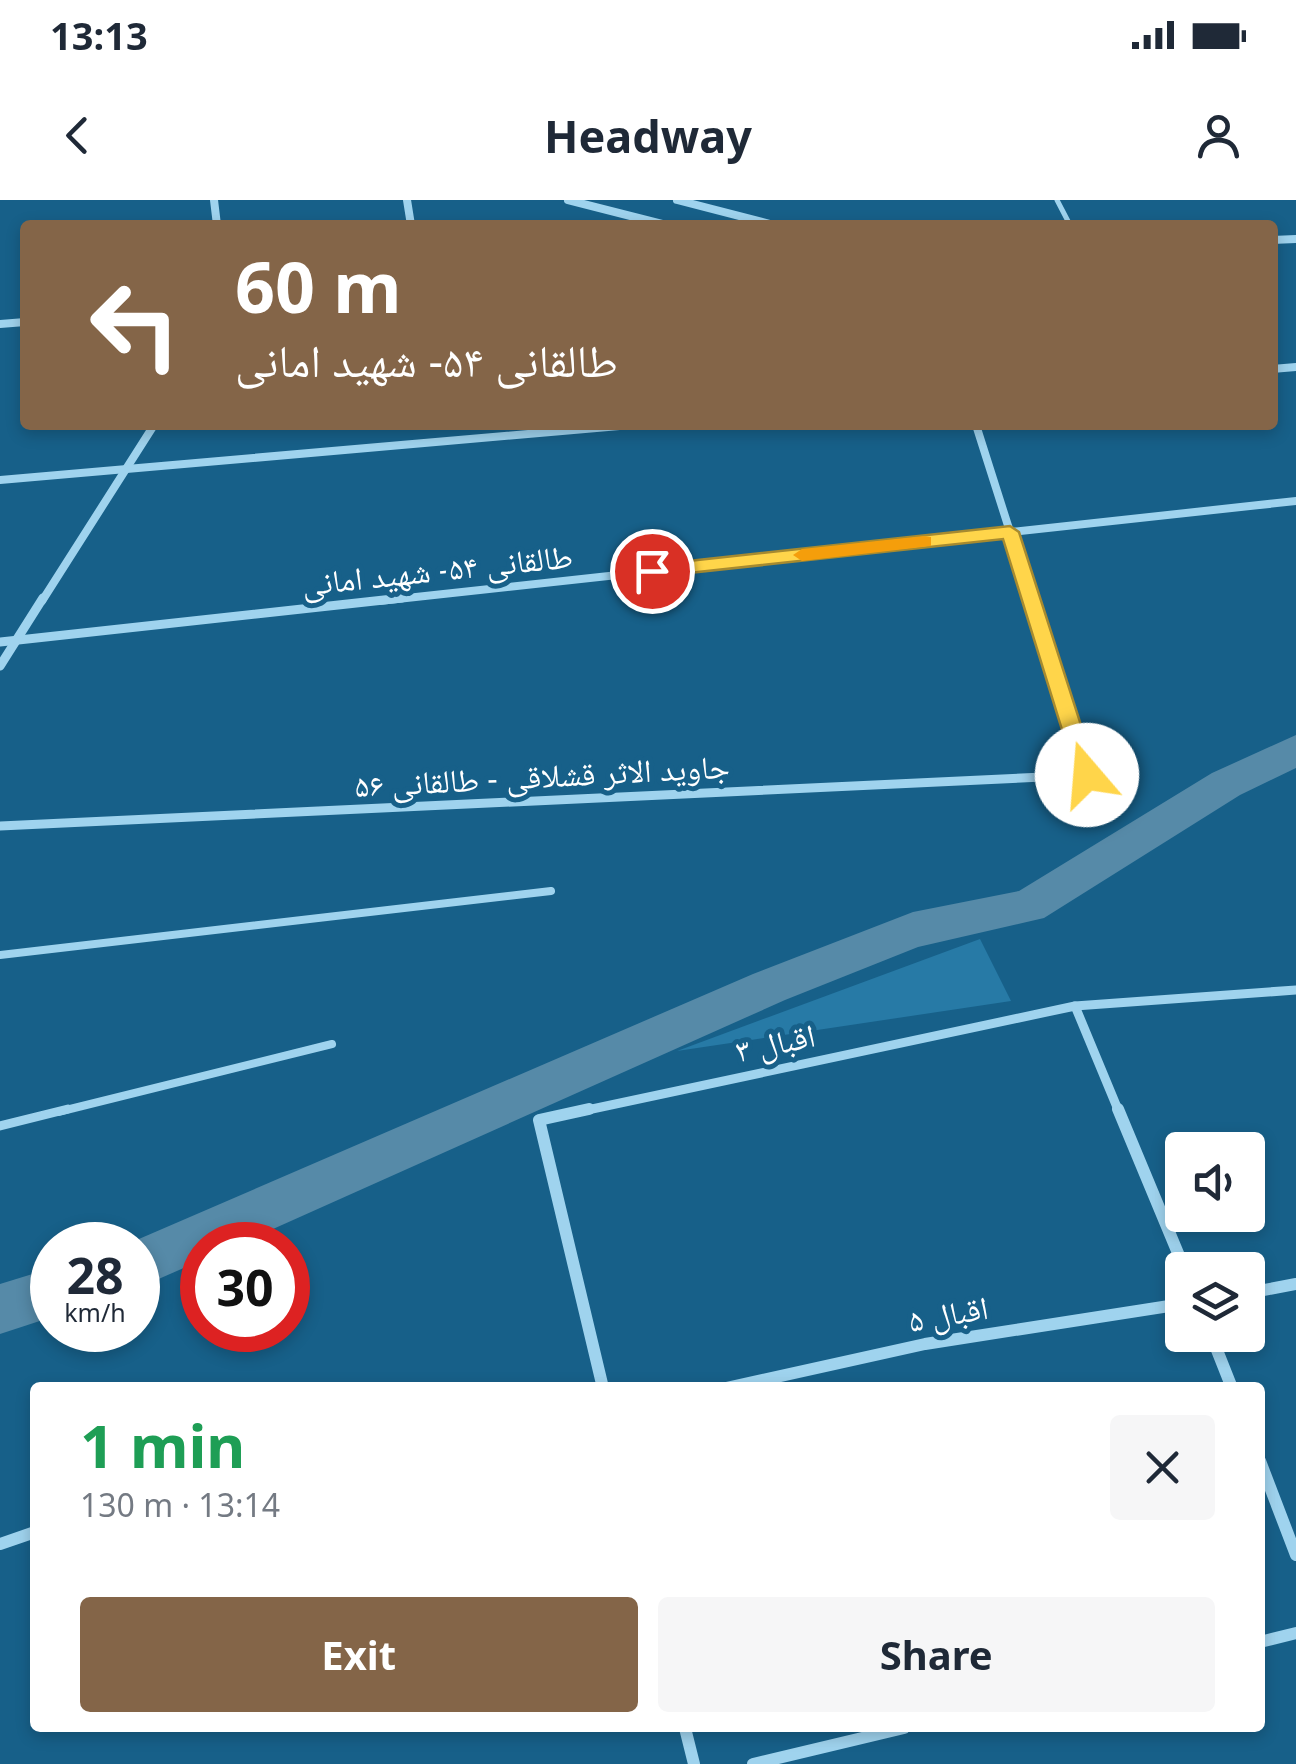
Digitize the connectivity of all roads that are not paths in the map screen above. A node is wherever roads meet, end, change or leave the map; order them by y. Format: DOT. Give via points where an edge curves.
graph roads {
  1 [pos="568,200"];
  2 [pos="677,200"];
  3 [pos="646,220"];
  4 [pos="755,220"];
  5 [pos="151,430"];
  6 [pos="574,430"];
  7 [pos="978,430"];
  8 [pos="125,470"];
  9 [pos="0,480"];
  10 [pos="1296,501"];
  11 [pos="1010,532"];
  12 [pos="16,640"];
  13 [pos="0,642"];
  14 [pos="0,666"];
  15 [pos="0,826"];
  16 [pos="551,891"];
  17 [pos="0,956"];
  18 [pos="1296,990"];
  19 [pos="1075,1006"];
  20 [pos="332,1044"];
  21 [pos="0,1126"];
  22 [pos="1178,1252"];
  23 [pos="1296,1284"];
  24 [pos="1265,1290"];
  25 [pos="1165,1307"];
  26 [pos="1218,1352"];
  27 [pos="602,1382"];
  28 [pos="753,1382"];
  29 [pos="1230,1382"];
  30 [pos="1265,1475"];
  31 [pos="30,1534"];
  32 [pos="0,1544"];
  33 [pos="1296,1555"];
  34 [pos="1296,1633"];
  35 [pos="1265,1641"];
  36 [pos="686,1732"];
  37 [pos="887,1732"];
  38 [pos="694,1764"];
  39 [pos="753,1764"];
  1 -- 3 [label="street"];
  2 -- 4 [label="street"];
  5 -- 8 [label="street"];
  6 -- 8 [label="street"];
  7 -- 11 [label="street"];
  8 -- 9 [label="street"];
  8 -- 12 [label="street"];
  10 -- 11 [label="street, طالقانی ۵۴- شهید امانی"];
  11 -- 12 [label="street, طالقانی ۵۴- شهید امانی"];
  11 -- 15 [label="street, جاوید الاثر قشلاقی - طالقانی ۵۶" via="1087,775"];
  12 -- 13 [label="street, طالقانی ۵۴- شهید امانی"];
  12 -- 14 [label="street"];
  16 -- 17 [label="lane"];
  18 -- 19 [label="street, اقبال ۳"];
  19 -- 22 [label="street"];
  19 -- 27 [label="street, اقبال ۳" via="539,1120"];
  20 -- 21 [label="lane"];
  23 -- 24 [label="street"];
  25 -- 28 [label="street, اقبال ۵" via="924,1344"];
  26 -- 29 [label="street"];
  30 -- 33 [label="street"];
  31 -- 32 [label="street"];
  34 -- 35 [label="street"];
  36 -- 38 [label="street"];
  37 -- 39 [label="street"];
}
